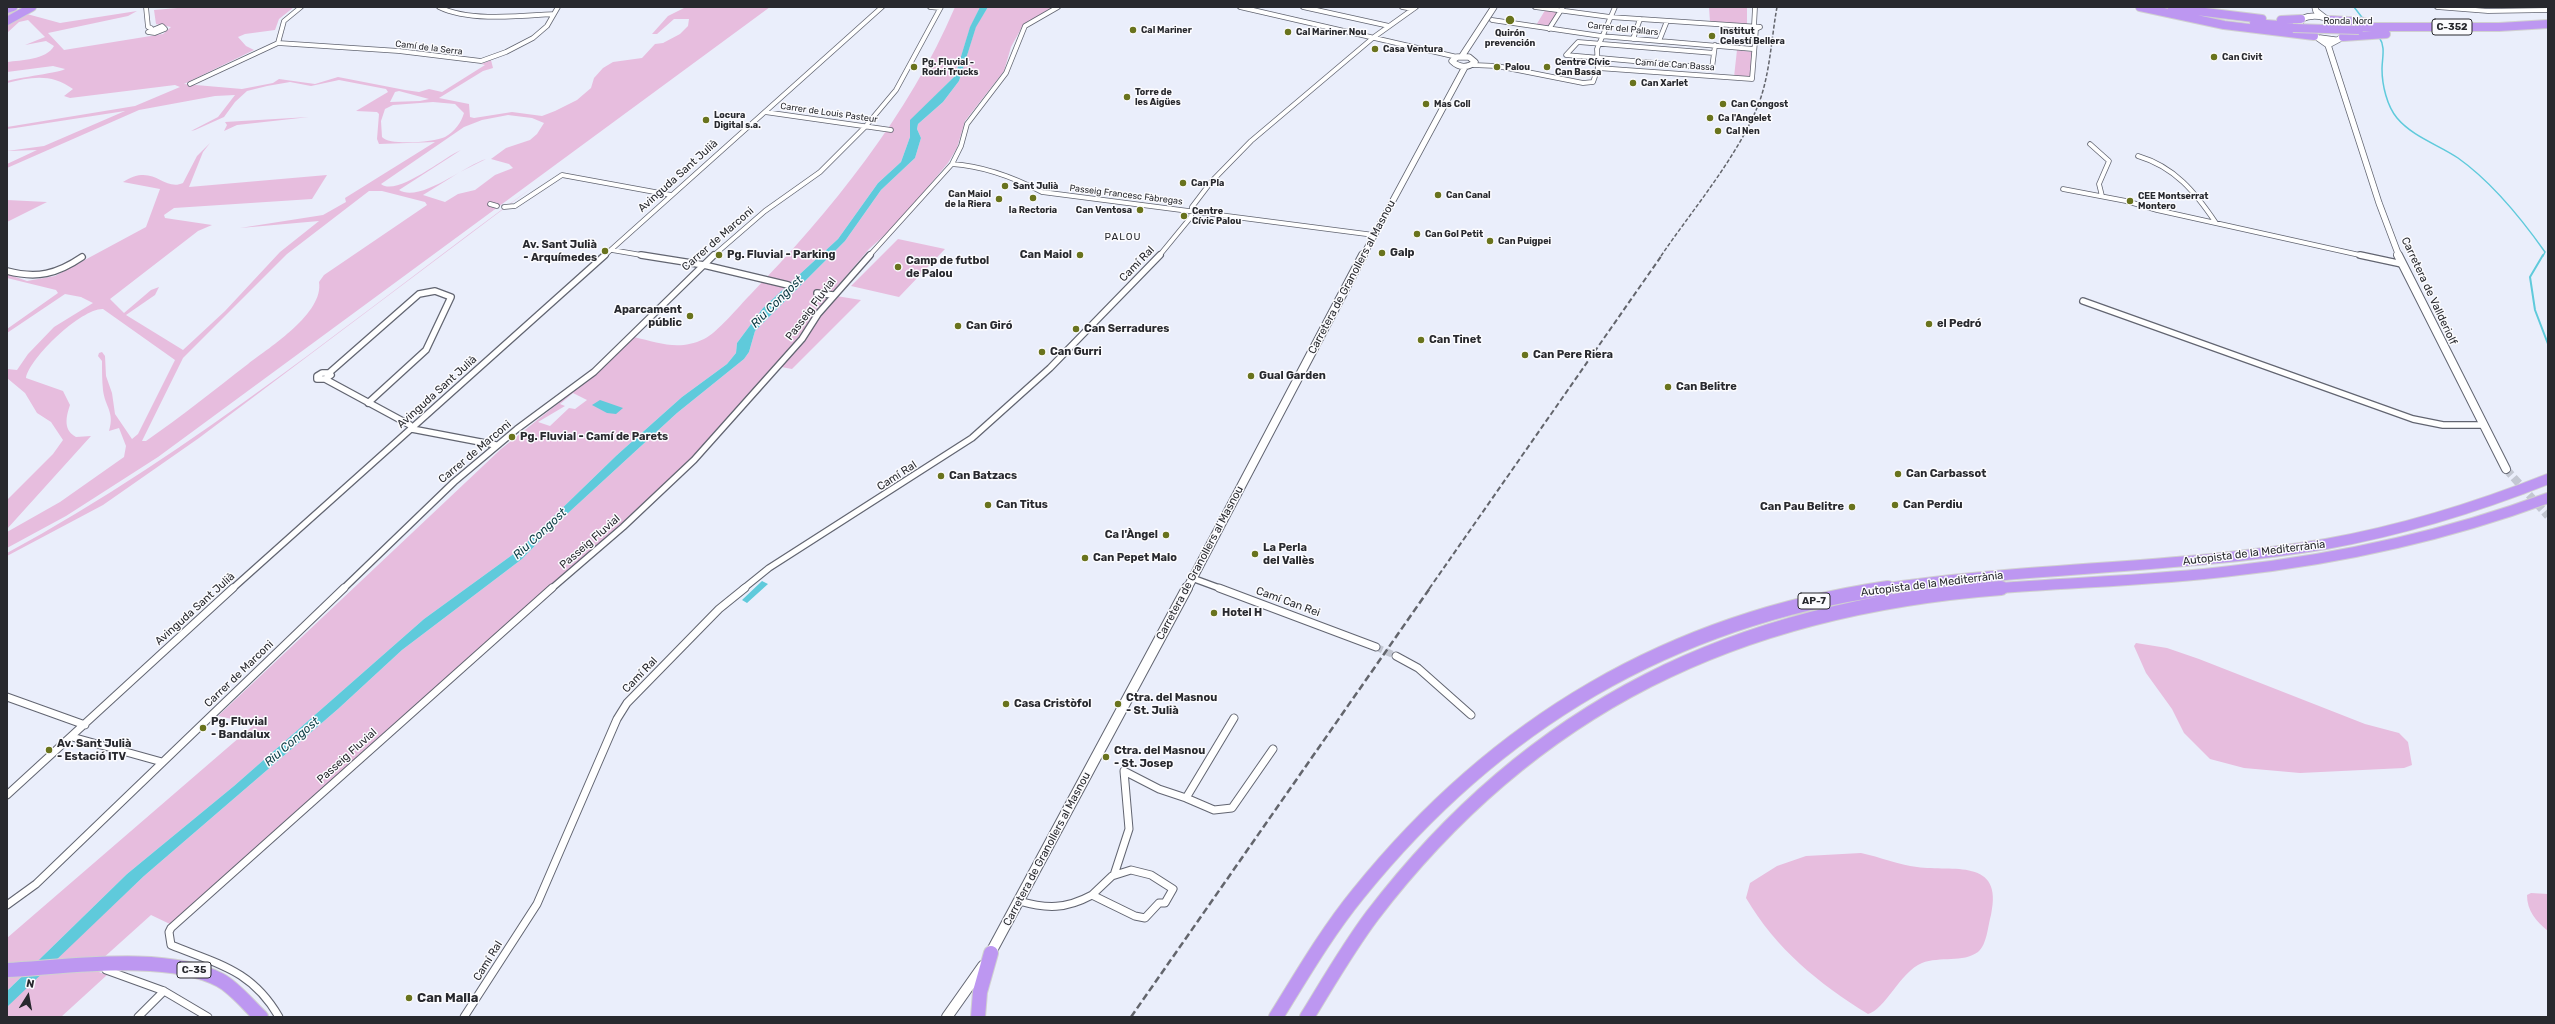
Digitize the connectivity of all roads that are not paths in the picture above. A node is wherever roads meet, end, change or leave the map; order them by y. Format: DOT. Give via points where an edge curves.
graph roads {
  1 [pos="13,7"];
  2 [pos="25,7"];
  3 [pos="32,7"];
  4 [pos="146,7"];
  5 [pos="301,7"];
  6 [pos="439,7"];
  7 [pos="558,7"];
  8 [pos="882,7"];
  9 [pos="930,7"];
  10 [pos="1058,7"];
  11 [pos="1240,7"];
  12 [pos="1261,7"];
  13 [pos="1303,7"];
  14 [pos="1402,7"];
  15 [pos="1494,7"];
  16 [pos="1498,7"];
  17 [pos="1535,7"];
  18 [pos="1614,7"];
  19 [pos="1756,7"];
  20 [pos="2140,7"];
  21 [pos="2149,7"];
  22 [pos="2159,7"];
  23 [pos="2169,7"];
  24 [pos="2437,7"];
  25 [pos="2484,7"];
  26 [pos="8,8"];
  27 [pos="941,8"];
  28 [pos="1414,8"];
  29 [pos="1562,9"];
  30 [pos="2316,9"];
  31 [pos="1257,10"];
  32 [pos="2548,10"];
  33 [pos="2488,11"];
  34 [pos="7,12"];
  35 [pos="554,14"];
  36 [pos="2311,16"];
  37 [pos="1610,17"];
  38 [pos="1640,19"];
  39 [pos="1492,20"];
  40 [pos="2301,20"];
  41 [pos="2329,20"];
  42 [pos="7,21"];
  43 [pos="1667,21"];
  44 [pos="2548,24"];
  45 [pos="1389,26"];
  46 [pos="2292,27"];
  47 [pos="2486,27"];
  48 [pos="2548,27"];
  49 [pos="152,28"];
  50 [pos="1756,28"];
  51 [pos="2358,28"];
  52 [pos="1549,29"];
  53 [pos="2460,31"];
  54 [pos="1602,36"];
  55 [pos="1374,37"];
  56 [pos="2316,37"];
  57 [pos="2343,37"];
  58 [pos="1633,39"];
  59 [pos="2335,40"];
  60 [pos="1659,41"];
  61 [pos="278,43"];
  62 [pos="1598,44"];
  63 [pos="2328,45"];
  64 [pos="1715,46"];
  65 [pos="1476,47"];
  66 [pos="1753,49"];
  67 [pos="1714,53"];
  68 [pos="1457,57"];
  69 [pos="1597,58"];
  70 [pos="1473,59"];
  71 [pos="1458,66"];
  72 [pos="1465,66"];
  73 [pos="1598,68"];
  74 [pos="190,84"];
  75 [pos="1444,104"];
  76 [pos="765,112"];
  77 [pos="865,127"];
  78 [pos="891,130"];
  79 [pos="2090,144"];
  80 [pos="2138,156"];
  81 [pos="952,164"];
  82 [pos="2063,189"];
  83 [pos="671,195"];
  84 [pos="2102,196"];
  85 [pos="490,204"];
  86 [pos="497,206"];
  87 [pos="504,207"];
  88 [pos="1191,211"];
  89 [pos="2216,223"];
  90 [pos="1374,235"];
  91 [pos="612,250"];
  92 [pos="82,257"];
  93 [pos="2402,264"];
  94 [pos="704,265"];
  95 [pos="7,271"];
  96 [pos="788,285"];
  97 [pos="817,293"];
  98 [pos="833,295"];
  99 [pos="2083,301"];
  100 [pos="329,372"];
  101 [pos="325,379"];
  102 [pos="368,403"];
  103 [pos="2482,425"];
  104 [pos="412,429"];
  105 [pos="496,445"];
  106 [pos="2506,469"];
  107 [pos="2548,479"];
  108 [pos="2548,498"];
  109 [pos="1192,578"];
  110 [pos="1376,647"];
  111 [pos="1396,656"];
  112 [pos="7,697"];
  113 [pos="1472,715"];
  114 [pos="1234,718"];
  115 [pos="85,725"];
  116 [pos="72,737"];
  117 [pos="1273,749"];
  118 [pos="162,762"];
  119 [pos="7,795"];
  120 [pos="1186,798"];
  121 [pos="1114,875"];
  122 [pos="1092,895"];
  123 [pos="1019,901"];
  124 [pos="7,905"];
  125 [pos="991,953"];
  126 [pos="7,970"];
  127 [pos="106,970"];
  128 [pos="164,991"];
  129 [pos="249,1011"];
  130 [pos="138,1017"];
  131 [pos="208,1017"];
  132 [pos="261,1017"];
  133 [pos="279,1017"];
  134 [pos="464,1017"];
  135 [pos="947,1017"];
  136 [pos="978,1017"];
  137 [pos="1276,1017"];
  138 [pos="1307,1017"];
  1 -- 26 [label="highway"];
  2 -- 34 [label="highway"];
  3 -- 42 [label="highway"];
  4 -- 49 [label="street" via="148,27"];
  5 -- 61 [label="street" via="288,14 282,21"];
  6 -- 35 [label="street" via="450,12 481,14"];
  7 -- 35 [label="street, Camí de la Serra"];
  8 -- 76 [label="street, Avinguda Sant Julià"];
  9 -- 27 [label="street"];
  10 -- 81 [label="street, Passeig Fluvial" via="1025,26 1006,73 967,124 961,146"];
  11 -- 31 [label="street"];
  12 -- 31 [label="street"];
  13 -- 45 [label="street"];
  14 -- 28 [label="street"];
  15 -- 68 [label="main road"];
  16 -- 39 [label="main road"];
  17 -- 29 [label="street"];
  18 -- 37 [label="street"];
  19 -- 50 [label="street"];
  20 -- 56 [label="highway" via="2224,25"];
  21 -- 46 [label="highway, Ronda Nord / C-352" via="2228,22"];
  22 -- 46 [label="highway, Ronda Nord / C-352" via="2228,20"];
  23 -- 40 [label="highway" via="2233,17"];
  24 -- 33 [label="street"];
  25 -- 33 [label="street"];
  27 -- 77 [label="street, Carrer de Marconi" via="905,76"];
  28 -- 45 [label="street, Camí Ral"];
  29 -- 37 [label="street"];
  29 -- 52 [label="street"];
  30 -- 36 [label="main road"];
  30 -- 41 [label="main road"];
  31 -- 55 [label="street"];
  32 -- 33 [label="street"];
  35 -- 61 [label="street, Camí de la Serra" via="548,25 538,34 492,58 476,61 399,51"];
  36 -- 40 [label="main road"];
  36 -- 41 [label="main road"];
  37 -- 38 [label="street"];
  37 -- 54 [label="street"];
  38 -- 43 [label="street"];
  38 -- 58 [label="street"];
  39 -- 52 [label="street, Carrer del Pallars"];
  39 -- 65 [label="main road"];
  40 -- 56 [label="main road" via="2302,28"];
  41 -- 47 [label="highway"];
  41 -- 57 [label="main road" via="2342,28"];
  43 -- 50 [label="street"];
  43 -- 60 [label="street"];
  44 -- 47 [label="highway, Ronda Nord / C-352"];
  45 -- 55 [label="street, Camí Ral"];
  46 -- 51 [label="highway, Ronda Nord / C-352, bridge"];
  47 -- 51 [label="highway, Ronda Nord / C-352"];
  48 -- 53 [label="highway, Ronda Nord / C-352"];
  50 -- 66 [label="street"];
  51 -- 53 [label="highway, Ronda Nord / C-352"];
  52 -- 54 [label="street, Carrer del Pallars"];
  53 -- 57 [label="highway"];
  54 -- 58 [label="street, Carrer del Pallars"];
  54 -- 62 [label="street"];
  55 -- 68 [label="street"];
  55 -- 88 [label="street, Camí Ral" via="1251,141 1210,182"];
  56 -- 59 [label="main road"];
  56 -- 63 [label="main road"];
  57 -- 59 [label="main road"];
  58 -- 60 [label="street, Carrer del Pallars"];
  59 -- 63 [label="main road"];
  60 -- 64 [label="street, Carrer del Pallars"];
  61 -- 74 [label="street"];
  62 -- 67 [label="street"];
  62 -- 69 [label="street"];
  62 -- 69 [label="street" via="1575,43 1566,55"];
  63 -- 93 [label="main road, Carretera de Vallderiolf" via="2379,203"];
  64 -- 66 [label="street, Carrer del Pallars"];
  64 -- 67 [label="street"];
  66 -- 73 [label="street, Camí de Can Bassa" via="1752,79"];
  67 -- 69 [label="street" via="1712,68"];
  68 -- 70 [label="main road"];
  68 -- 71 [label="main road" via="1453,63"];
  69 -- 73 [label="street"];
  70 -- 72 [label="main road"];
  70 -- 73 [label="street" via="1483,64 1583,83 1595,80"];
  71 -- 72 [label="main road"];
  71 -- 75 [label="main road, Carretera de Granollers al Masnou" via="1459,71"];
  72 -- 75 [label="main road, Carretera de Granollers al Masnou"];
  75 -- 90 [label="main road, Carretera de Granollers al Masnou"];
  76 -- 77 [label="street, Carrer de Louis Pasteur"];
  76 -- 83 [label="street, Avinguda Sant Julià"];
  77 -- 78 [label="street, Carrer de Louis Pasteur"];
  77 -- 94 [label="street, Carrer de Marconi" via="820,172 765,211"];
  79 -- 84 [label="street" via="2109,161 2099,184"];
  80 -- 89 [label="street" via="2158,161 2171,169 2195,193"];
  81 -- 88 [label="street, Passeig Francesc Fàbregas" via="972,166 1022,181 1042,192"];
  81 -- 98 [label="street, Passeig Fluvial"];
  82 -- 84 [label="street"];
  83 -- 87 [label="street" via="562,175 515,206"];
  83 -- 91 [label="street, Avinguda Sant Julià"];
  84 -- 89 [label="street"];
  85 -- 86 [label="street"];
  88 -- 90 [label="street, Passeig Francesc Fàbregas"];
  88 -- 134 [label="street, Camí Ral" via="1191,218 1144,271 1050,368 972,438 769,568 719,609 627,703 617,719 537,904"];
  89 -- 93 [label="street"];
  90 -- 109 [label="main road, Carretera de Granollers al Masnou"];
  91 -- 94 [label="street"];
  91 -- 104 [label="street, Avinguda Sant Julià"];
  92 -- 95 [label="street" via="48,275 34,278"];
  93 -- 103 [label="main road, Carretera de Vallderiolf"];
  94 -- 96 [label="street"];
  94 -- 105 [label="street, Carrer de Marconi" via="594,372"];
  97 -- 98 [label="street"];
  98 -- 133 [label="street, Passeig Fluvial" via="793,350 694,460 623,527 489,642 171,928 171,945 242,974 268,998"];
  99 -- 103 [label="street" via="2413,419 2443,425"];
  100 -- 101 [label="street" via="331,375"];
  100 -- 101 [label="street" via="319,374 316,378"];
  100 -- 102 [label="street" via="419,294 429,291 448,294 451,297 426,350"];
  101 -- 102 [label="street"];
  102 -- 104 [label="street" via="410,425"];
  103 -- 106 [label="main road, Carretera de Vallderiolf"];
  104 -- 105 [label="street"];
  104 -- 115 [label="street, Avinguda Sant Julià" via="126,684"];
  105 -- 118 [label="street, Carrer de Marconi" via="431,503"];
  107 -- 137 [label="highway, Autopista de la Mediterrània / AP-7" via="2464,511 2327,544 2222,558 1944,581 1878,589 1783,609 1706,633 1672,647 1628,668 1558,709 1471,774 1422,822 1367,883 1312,956"];
  108 -- 138 [label="highway, Autopista de la Mediterrània / AP-7" via="2456,530 2340,557 2234,571 1997,589 1886,602 1792,623 1691,660 1644,681 1589,714 1535,751 1492,786 1455,822 1390,894 1335,969"];
  109 -- 110 [label="street, Camí Can Rei"];
  109 -- 123 [label="main road, Carretera de Granollers al Masnou"];
  111 -- 113 [label="street" via="1424,673"];
  112 -- 115 [label="street"];
  114 -- 120 [label="street"];
  115 -- 116 [label="street, Avinguda Sant Julià"];
  116 -- 118 [label="street"];
  116 -- 119 [label="street, Avinguda Sant Julià"];
  117 -- 120 [label="street" via="1232,808 1223,812 1207,809"];
  118 -- 124 [label="street, Carrer de Marconi" via="36,884"];
  120 -- 121 [label="street" via="1159,789 1124,771 1129,829"];
  121 -- 122 [label="street"];
  121 -- 122 [label="street" via="1131,868 1152,873 1173,889 1165,904 1159,903 1145,918 1135,916"];
  122 -- 123 [label="street" via="1076,905 1045,910"];
  123 -- 125 [label="main road, Carretera de Granollers al Masnou"];
  125 -- 135 [label="main road, Carretera de Granollers al Masnou"];
  125 -- 136 [label="highway" via="980,987"];
  126 -- 129 [label="highway, C-35" via="157,964 204,973 231,988"];
  127 -- 128 [label="street"];
  128 -- 130 [label="street"];
  128 -- 131 [label="street"];
  129 -- 132 [label="highway, C-35"];
}
